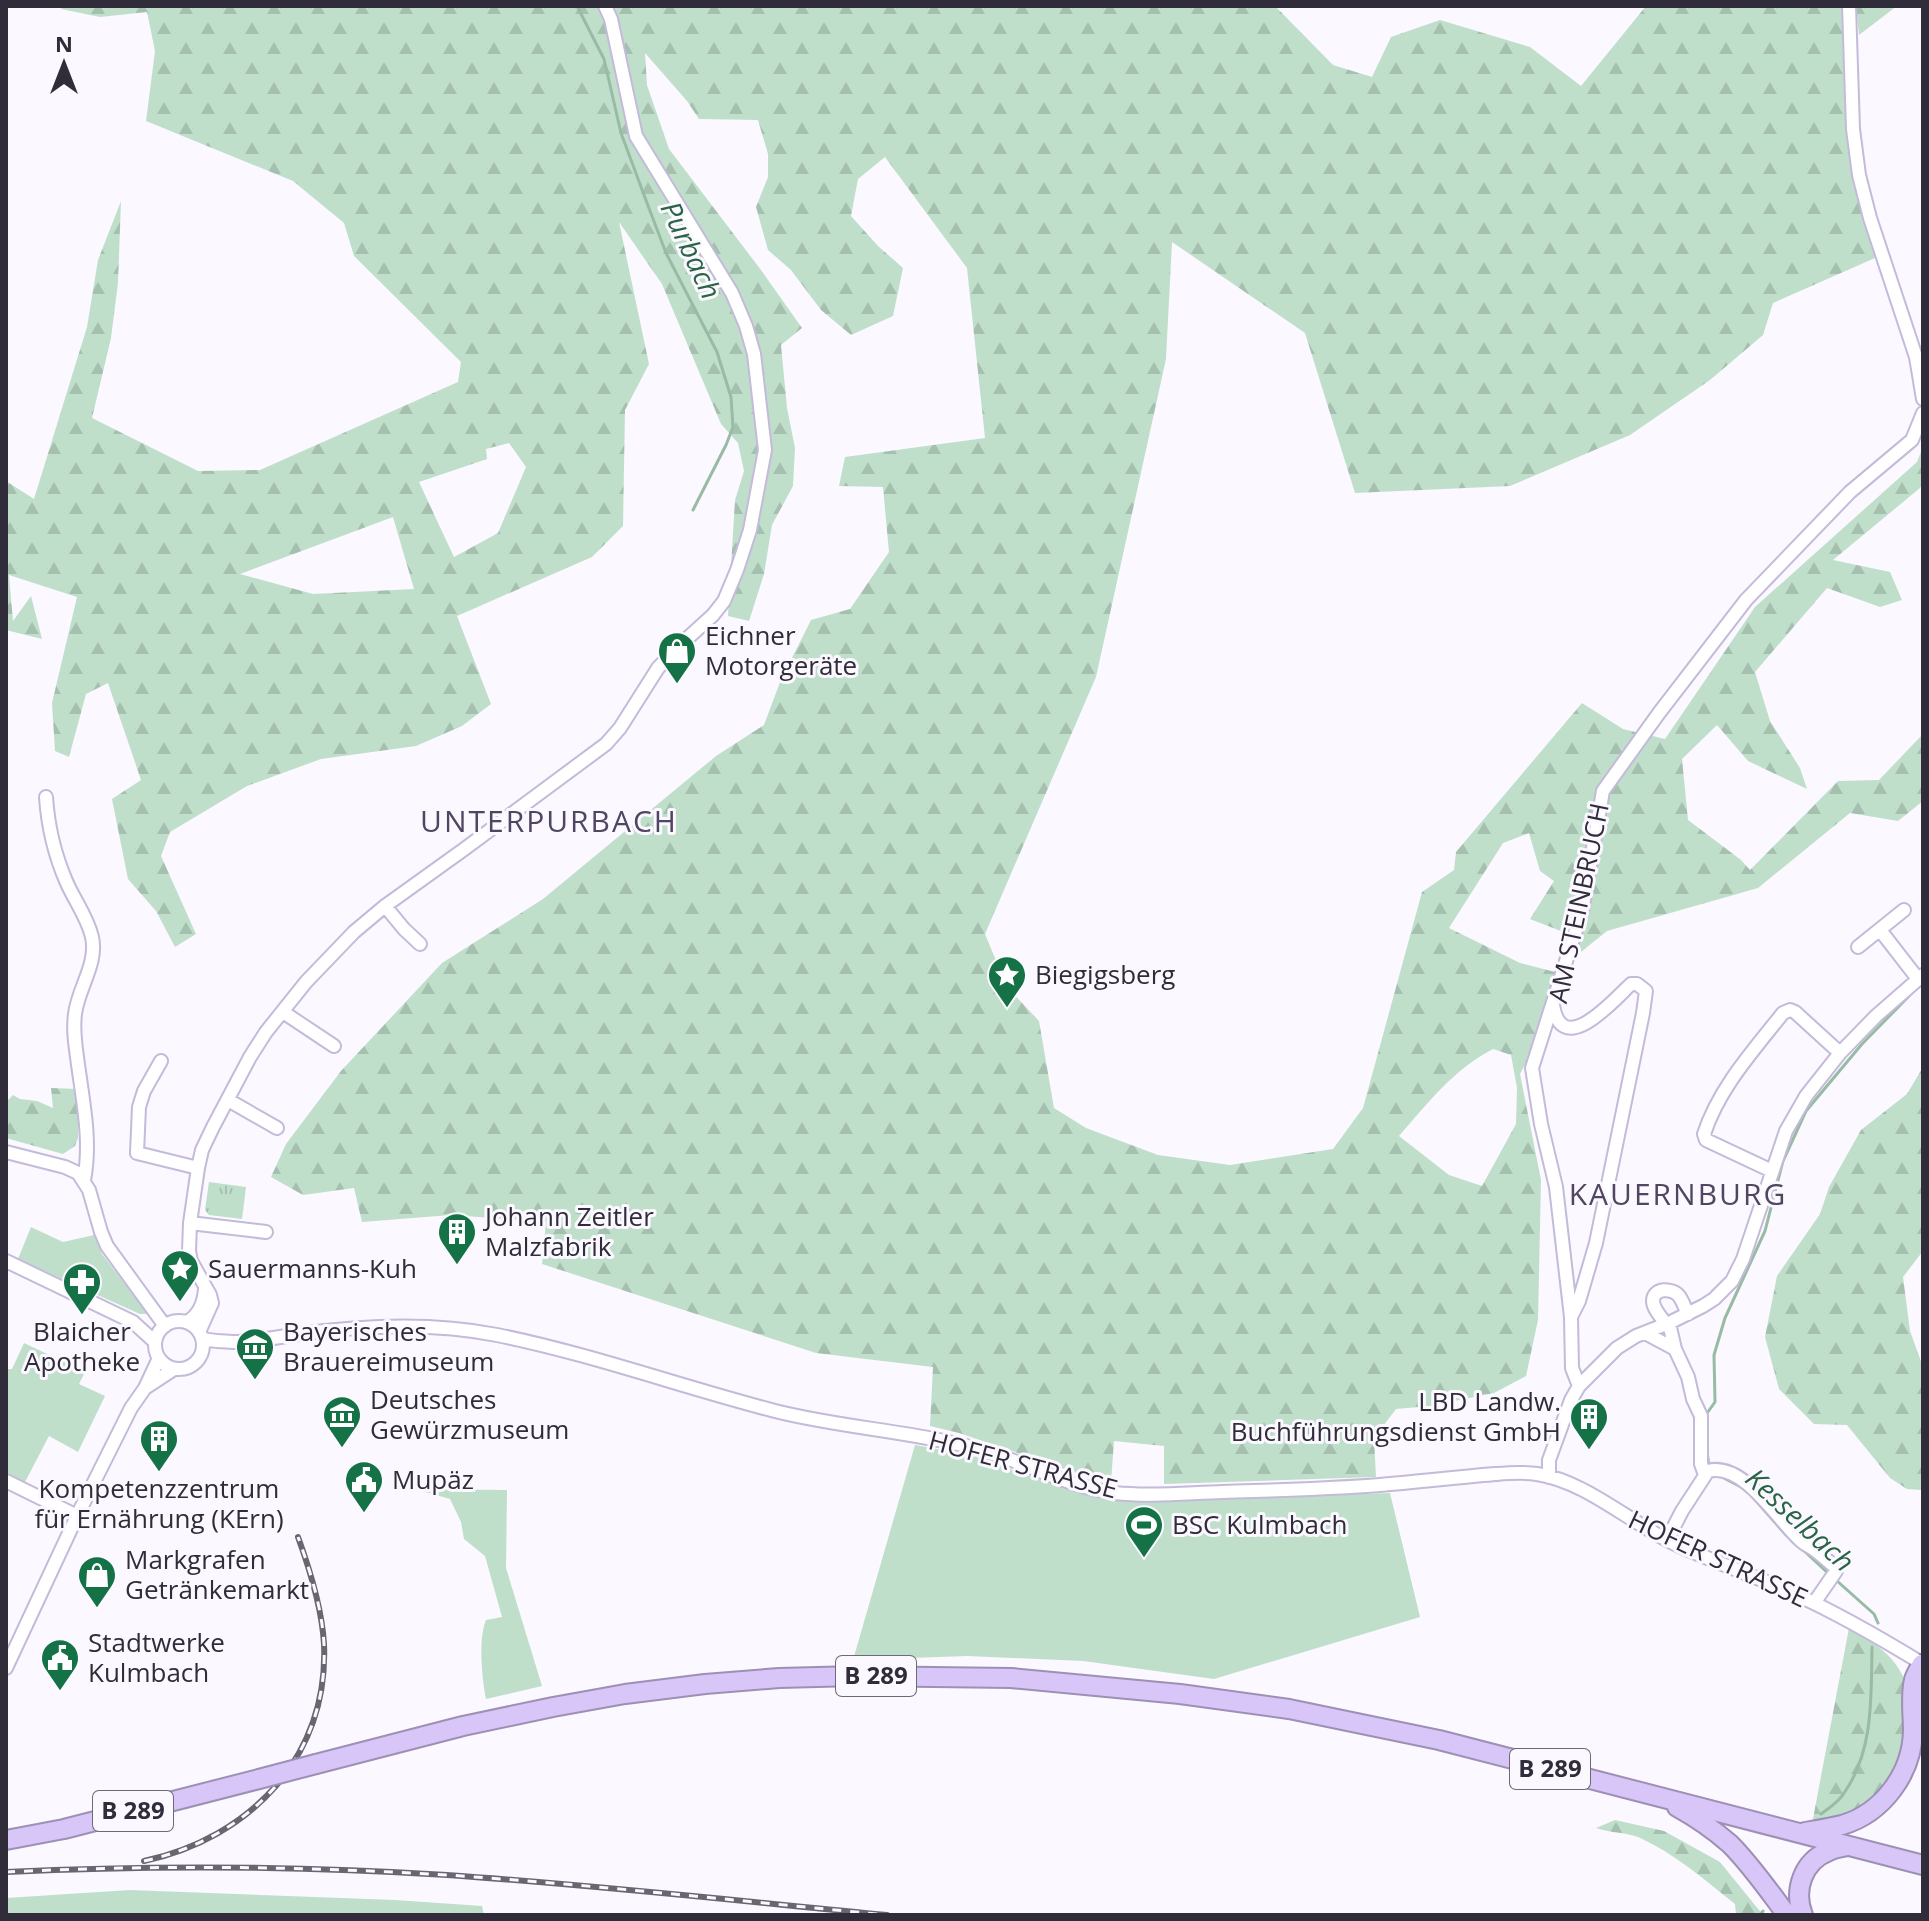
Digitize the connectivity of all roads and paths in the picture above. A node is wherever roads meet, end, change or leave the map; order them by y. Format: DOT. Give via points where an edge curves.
graph roads {
  1 [pos="605,6"];
  2 [pos="1849,6"];
  3 [pos="1923,399"];
  4 [pos="1923,413"];
  5 [pos="46,797"];
  6 [pos="385,906"];
  7 [pos="1904,910"];
  8 [pos="1880,930"];
  9 [pos="420,944"];
  10 [pos="1858,947"];
  11 [pos="1920,977"];
  12 [pos="1553,1005"];
  13 [pos="283,1012"];
  14 [pos="334,1046"];
  15 [pos="1840,1053"];
  16 [pos="161,1061"];
  17 [pos="228,1100"];
  18 [pos="277,1128"];
  19 [pos="6,1152"];
  20 [pos="198,1168"];
  21 [pos="1772,1171"];
  22 [pos="84,1180"];
  23 [pos="190,1223"];
  24 [pos="266,1232"];
  25 [pos="6,1261"];
  26 [pos="205,1285"];
  27 [pos="1688,1314"];
  28 [pos="1571,1317"];
  29 [pos="133,1322"];
  30 [pos="187,1322"];
  31 [pos="1667,1324"];
  32 [pos="164,1327"];
  33 [pos="1645,1333"];
  34 [pos="201,1335"];
  35 [pos="155,1342"];
  36 [pos="235,1343"];
  37 [pos="1675,1349"];
  38 [pos="202,1353"];
  39 [pos="159,1358"];
  40 [pos="174,1369"];
  41 [pos="1579,1386"];
  42 [pos="145,1388"];
  43 [pos="1709,1472"];
  44 [pos="1549,1477"];
  45 [pos="6,1481"];
  46 [pos="77,1516"];
  47 [pos="1667,1540"];
  48 [pos="1814,1603"];
  49 [pos="11,1644"];
  50 [pos="1922,1664"];
  51 [pos="6,1668"];
  52 [pos="1661,1797"];
  53 [pos="1802,1833"];
  54 [pos="6,1840"];
  55 [pos="1848,1846"];
  56 [pos="1923,1865"];
  57 [pos="1787,1915"];
  58 [pos="1803,1915"];
  1 -- 6 [label="street" via="636,136 732,293 754,354 765,450 750,530 724,601 658,668 606,744"];
  2 -- 3 [label="street" via="1859,175 1916,357"];
  4 -- 12 [label="street, AM STEINBRUCH" via="1912,440 1850,492 1746,600 1603,791 1582,911"];
  5 -- 22 [label="street" via="55,851 93,942 74,1032 87,1134"];
  6 -- 9 [label="street"];
  6 -- 13 [label="street" via="332,953"];
  7 -- 8 [label="street"];
  8 -- 10 [label="street"];
  8 -- 11 [label="street"];
  11 -- 15 [label="street"];
  12 -- 28 [label="street, AM STEINBRUCH" via="1532,1068 1556,1187"];
  12 -- 28 [label="street, AM STEINBRUCH" via="1560,1024 1582,1026 1631,984 1646,991 1596,1243"];
  13 -- 14 [label="street"];
  13 -- 17 [label="street" via="250,1057"];
  15 -- 21 [label="street" via="1806,1096"];
  15 -- 21 [label="street" via="1790,1010 1728,1084 1708,1121 1706,1140"];
  16 -- 20 [label="street" via="139,1107 137,1153"];
  17 -- 18 [label="street"];
  17 -- 20 [label="street"];
  19 -- 22 [label="street" via="72,1170"];
  20 -- 23 [label="street"];
  21 -- 27 [label="street" via="1732,1281"];
  22 -- 32 [label="street" via="107,1246"];
  23 -- 24 [label="street"];
  23 -- 26 [label="street" via="191,1261"];
  25 -- 29 [label="street"];
  26 -- 30 [label="street" via="201,1309"];
  26 -- 34 [label="street" via="212,1303"];
  27 -- 31 [label="street"];
  27 -- 31 [label="street" via="1674,1291 1658,1291 1655,1308"];
  28 -- 41 [label="street, AM STEINBRUCH" via="1572,1368"];
  29 -- 32 [label="street"];
  29 -- 35 [label="street"];
  30 -- 32 [label="street"];
  30 -- 34 [label="street"];
  31 -- 33 [label="street"];
  31 -- 37 [label="street"];
  32 -- 35 [label="street"];
  33 -- 37 [label="street"];
  33 -- 41 [label="street" via="1617,1348"];
  34 -- 36 [label="street, HOFER STRASSE"];
  34 -- 38 [label="street"];
  35 -- 39 [label="street"];
  36 -- 38 [label="street, HOFER STRASSE"];
  36 -- 44 [label="street, HOFER STRASSE" via="371,1326 494,1335 778,1411 977,1448 1110,1493 1369,1485 1514,1472"];
  37 -- 43 [label="street" via="1701,1416 1701,1464"];
  38 -- 40 [label="street" via="194,1364"];
  39 -- 40 [label="street"];
  39 -- 42 [label="street"];
  40 -- 42 [label="street"];
  41 -- 44 [label="street" via="1549,1460"];
  42 -- 46 [label="street"];
  43 -- 47 [label="street"];
  43 -- 48 [label="street" via="1725,1470 1747,1483 1802,1542 1836,1568"];
  44 -- 47 [label="street, HOFER STRASSE" via="1579,1488"];
  45 -- 46 [label="street"];
  46 -- 49 [label="street"];
  47 -- 48 [label="street, HOFER STRASSE"];
  48 -- 50 [label="street, HOFER STRASSE"];
  49 -- 51 [label="street"];
  50 -- 53 [label="highway" via="1914,1679 1909,1759 1899,1781 1871,1810 1844,1824"];
  52 -- 53 [label="highway, B 289"];
  52 -- 54 [label="highway, B 289, bridge" via="1439,1740 1289,1709 1180,1694 956,1676 779,1678 625,1694 463,1726"];
  52 -- 57 [label="highway" via="1729,1844"];
  53 -- 55 [label="highway, B 289"];
  55 -- 56 [label="highway, B 289"];
  55 -- 58 [label="highway" via="1812,1861 1798,1893"];
}
